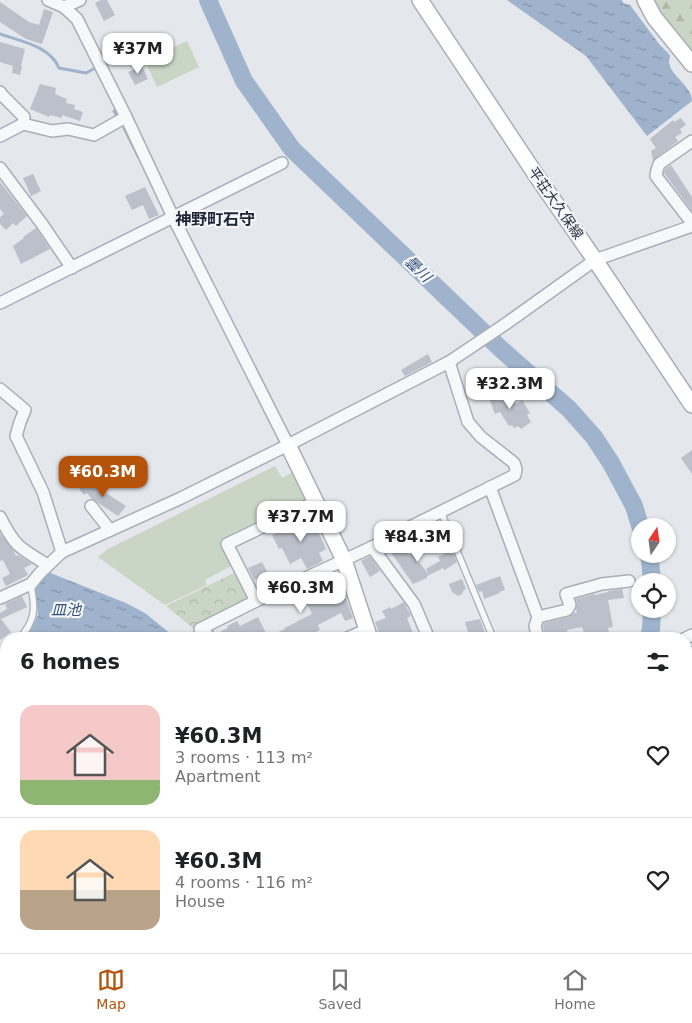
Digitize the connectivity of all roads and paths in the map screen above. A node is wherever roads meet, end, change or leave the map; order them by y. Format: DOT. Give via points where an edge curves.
graph roads {
  1 [pos="48,0"];
  2 [pos="80,0"];
  3 [pos="420,0"];
  4 [pos="645,0"];
  5 [pos="64,7"];
  6 [pos="692,64"];
  7 [pos="0,92"];
  8 [pos="126,117"];
  9 [pos="23,124"];
  10 [pos="0,136"];
  11 [pos="692,141"];
  12 [pos="282,163"];
  13 [pos="0,168"];
  14 [pos="173,217"];
  15 [pos="692,225"];
  16 [pos="595,260"];
  17 [pos="72,268"];
  18 [pos="0,304"];
  19 [pos="449,362"];
  20 [pos="0,389"];
  21 [pos="692,405"];
  22 [pos="288,445"];
  23 [pos="490,488"];
  24 [pos="315,502"];
  25 [pos="91,506"];
  26 [pos="441,512"];
  27 [pos="0,517"];
  28 [pos="110,530"];
  29 [pos="372,547"];
  30 [pos="62,552"];
  31 [pos="344,560"];
  32 [pos="48,566"];
  33 [pos="629,582"];
  34 [pos="31,584"];
  35 [pos="1,595"];
  36 [pos="256,601"];
  37 [pos="538,617"];
  38 [pos="25,632"];
  39 [pos="204,632"];
  40 [pos="367,632"];
  41 [pos="426,632"];
  42 [pos="491,632"];
  43 [pos="536,632"];
  1 -- 5 [label="street"];
  2 -- 5 [label="street"];
  3 -- 16 [label="main road, 平荘大久保線"];
  4 -- 6 [label="main road" via="654,17"];
  5 -- 8 [label="street" via="77,19"];
  7 -- 9 [label="street" via="24,117"];
  8 -- 9 [label="street" via="94,135"];
  8 -- 14 [label="street"];
  9 -- 10 [label="street"];
  11 -- 15 [label="street" via="659,164 656,176"];
  12 -- 14 [label="street"];
  13 -- 17 [label="street"];
  14 -- 17 [label="street"];
  14 -- 22 [label="street"];
  15 -- 16 [label="street"];
  16 -- 19 [label="street"];
  16 -- 21 [label="main road, 平荘大久保線"];
  17 -- 18 [label="street"];
  19 -- 22 [label="street"];
  19 -- 23 [label="street" via="468,422 481,438 514,464 516,470 515,475"];
  20 -- 30 [label="street" via="25,410 16,436 43,492"];
  22 -- 24 [label="main road"];
  22 -- 28 [label="street"];
  23 -- 26 [label="street"];
  23 -- 37 [label="street"];
  24 -- 31 [label="main road"];
  24 -- 36 [label="street" via="227,544"];
  25 -- 28 [label="street"];
  26 -- 29 [label="street"];
  26 -- 42 [label="lane"];
  27 -- 32 [label="street" via="18,545"];
  28 -- 30 [label="street"];
  29 -- 31 [label="street"];
  29 -- 41 [label="street" via="414,604"];
  30 -- 32 [label="street"];
  31 -- 36 [label="street"];
  31 -- 40 [label="main road"];
  32 -- 34 [label="street"];
  33 -- 37 [label="street" via="602,584 566,594 570,605 567,610"];
  34 -- 35 [label="street"];
  34 -- 38 [label="lane" via="35,610"];
  36 -- 39 [label="street" via="200,628"];
  37 -- 43 [label="street"];
}
